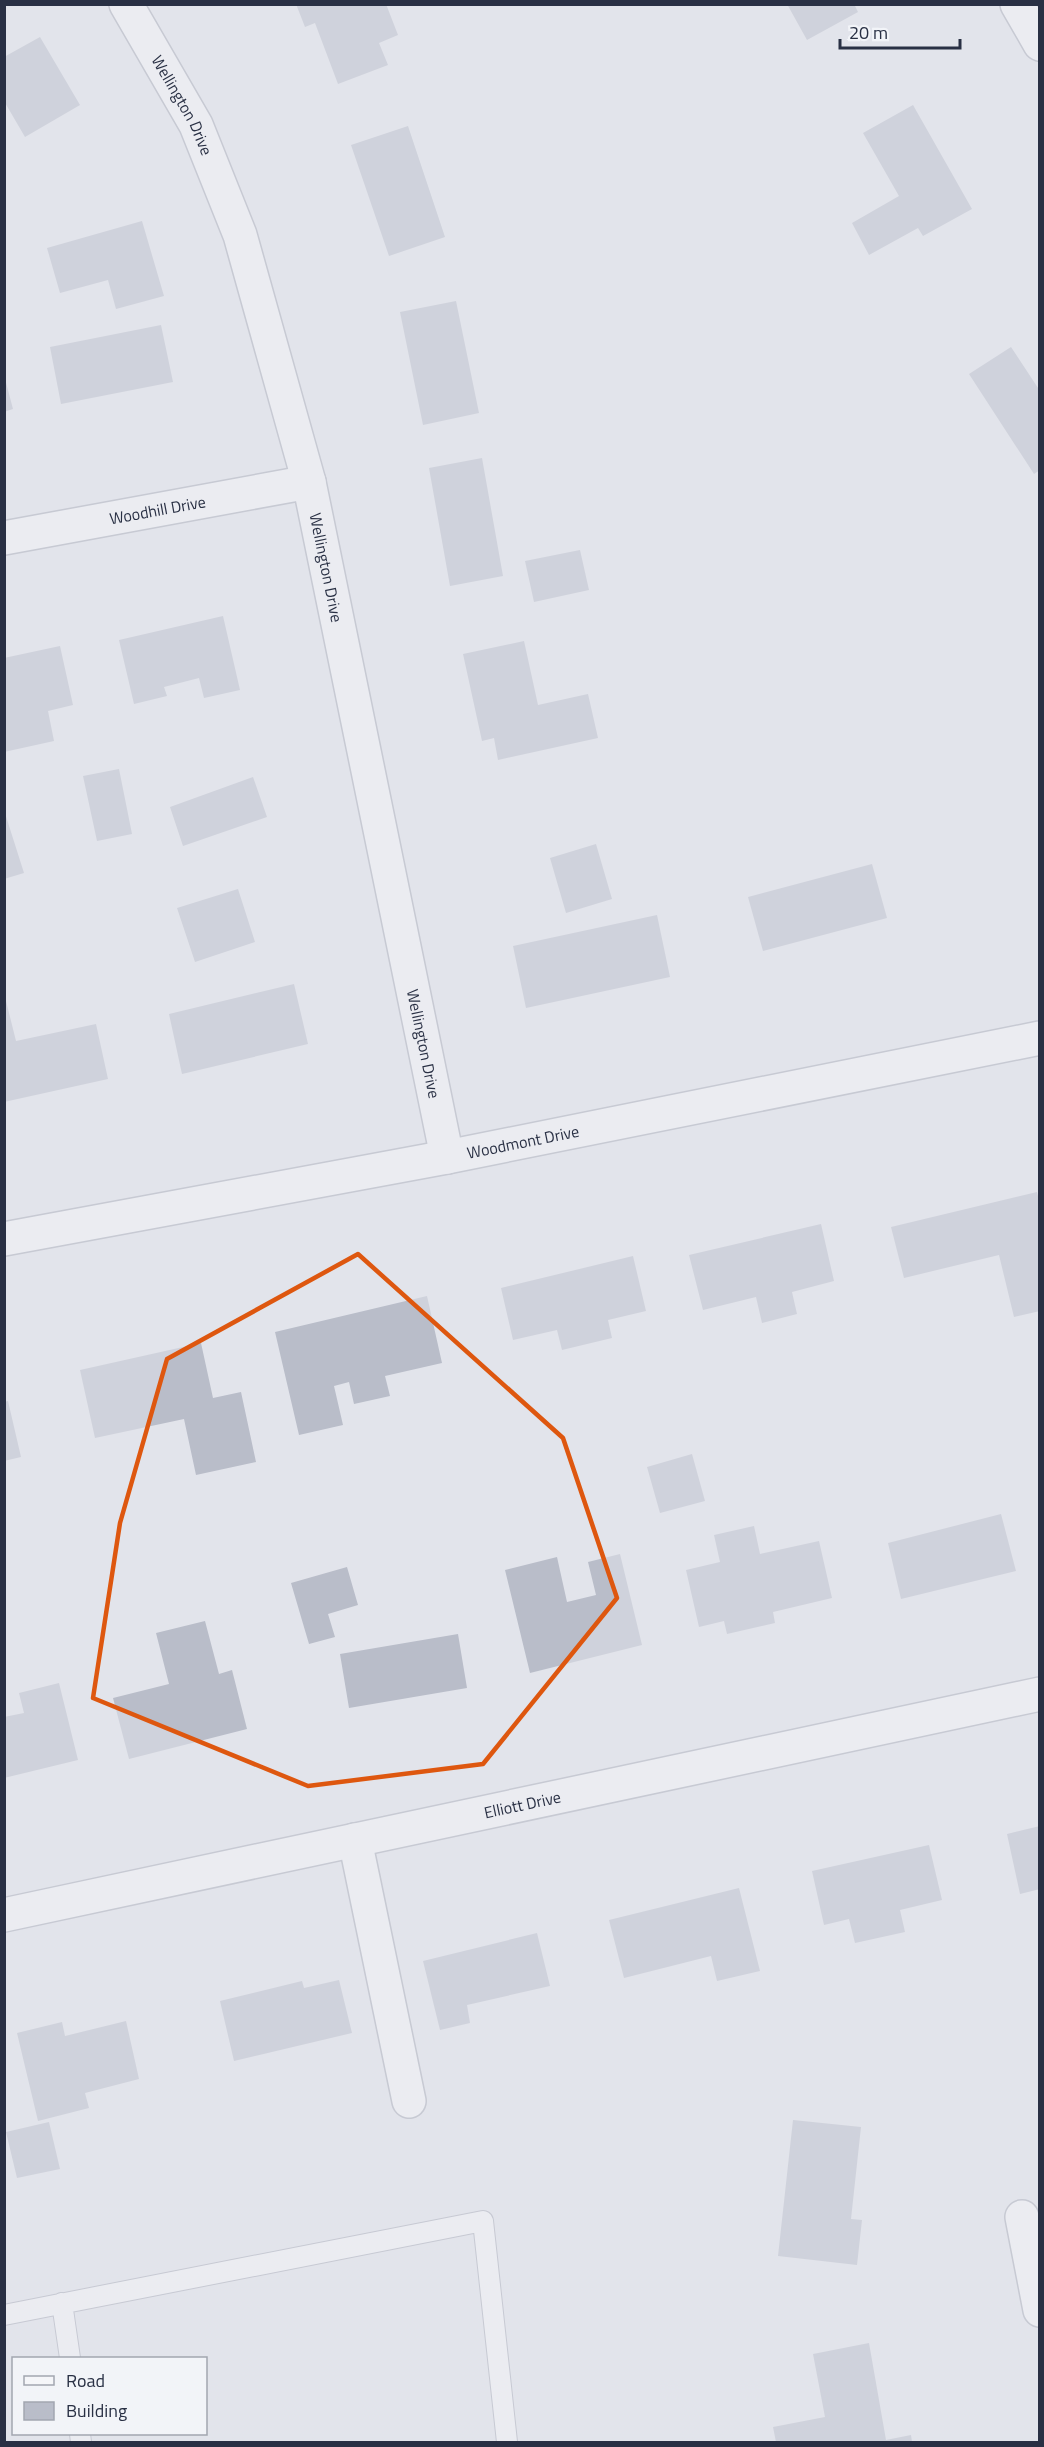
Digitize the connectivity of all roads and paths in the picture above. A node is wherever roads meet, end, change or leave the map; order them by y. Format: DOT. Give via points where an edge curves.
graph roads {
  1 [pos="126,4"];
  2 [pos="1017,4"];
  3 [pos="1040,44"];
  4 [pos="309,482"];
  5 [pos="4,538"];
  6 [pos="1040,1038"];
  7 [pos="447,1157"];
  8 [pos="4,1239"];
  9 [pos="1040,1694"];
  10 [pos="355,1840"];
  11 [pos="4,1915"];
  12 [pos="409,2101"];
  13 [pos="1022,2217"];
  14 [pos="62,2303"];
  15 [pos="1040,2310"];
  16 [pos="4,2315"];
  17 [pos="70,2357"];
  18 [pos="507,2442"];
  1 -- 4 [label="street, Wellington Drive" via="196,125 240,236"];
  2 -- 3 [label="street"];
  4 -- 5 [label="street, Woodhill Drive"];
  4 -- 7 [label="street, Wellington Drive"];
  6 -- 7 [label="street, Woodmont Drive"];
  7 -- 8 [label="street, Woodmont Drive"];
  9 -- 10 [label="street, Elliott Drive"];
  10 -- 11 [label="street, Elliott Drive"];
  10 -- 12 [label="street"];
  13 -- 15 [label="street"];
  14 -- 16 [label="lane"];
  14 -- 17 [label="lane"];
  14 -- 18 [label="lane" via="483,2221"];
}
